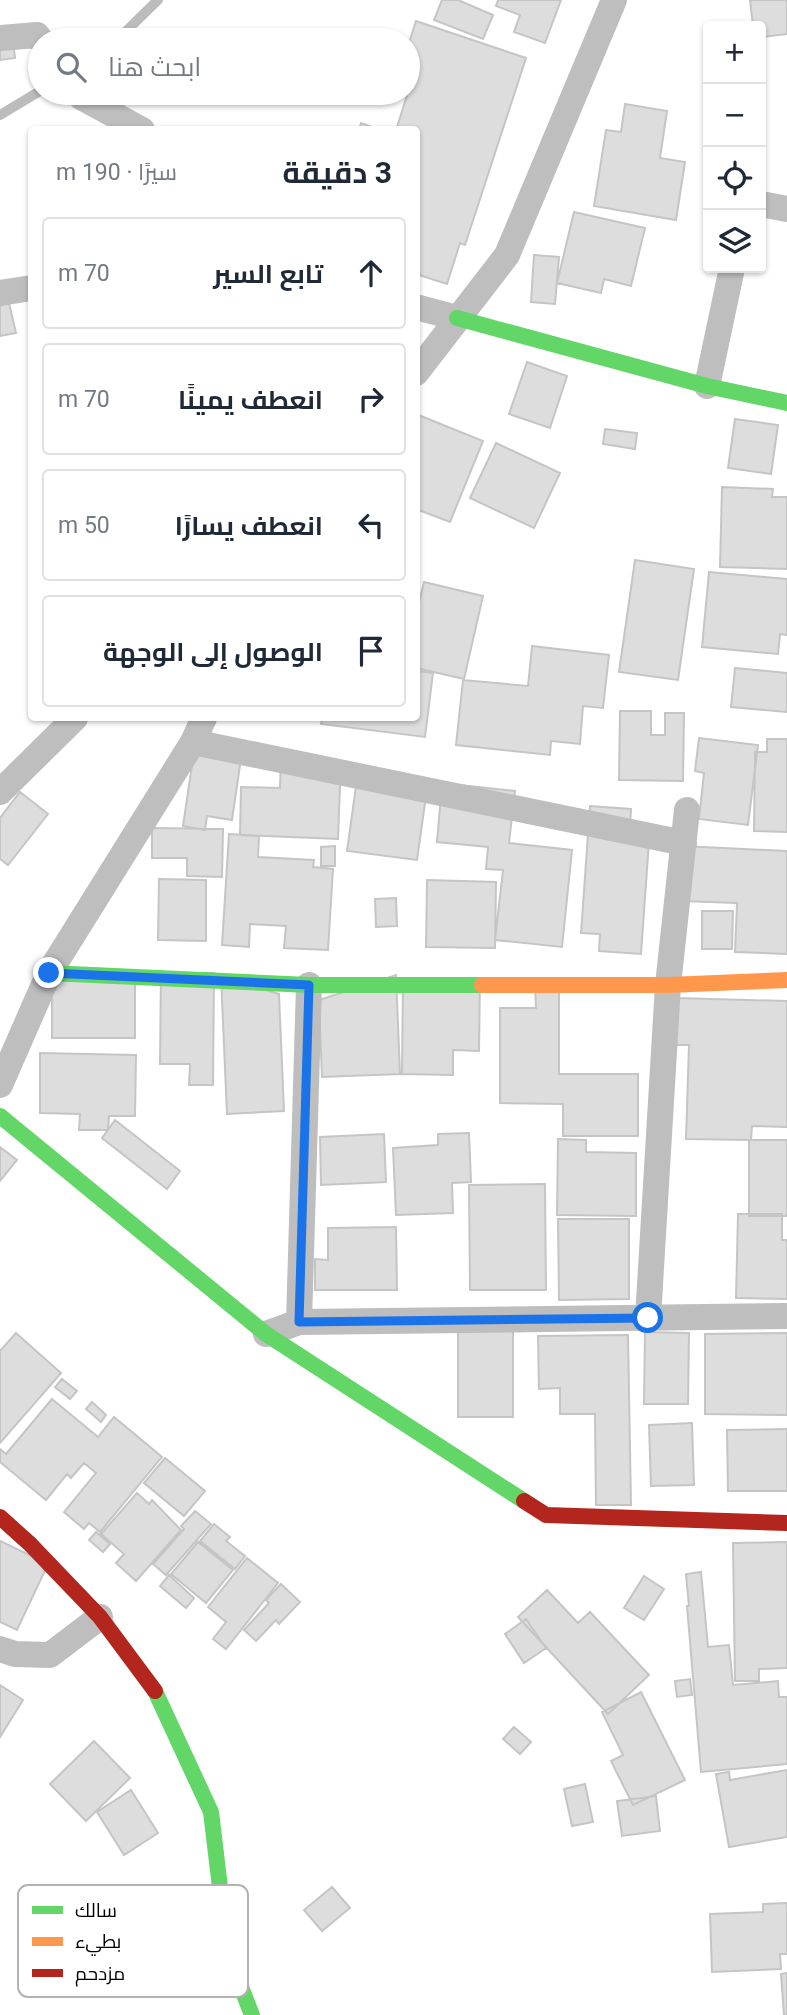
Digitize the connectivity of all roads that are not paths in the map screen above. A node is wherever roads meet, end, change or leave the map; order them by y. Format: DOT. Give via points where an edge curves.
graph roads {
  1 [pos="614,0"];
  2 [pos="28,36"];
  3 [pos="0,38"];
  4 [pos="96,105"];
  5 [pos="135,126"];
  6 [pos="766,205"];
  7 [pos="787,209"];
  8 [pos="731,273"];
  9 [pos="28,289"];
  10 [pos="0,293"];
  11 [pos="420,308"];
  12 [pos="457,318"];
  13 [pos="420,349"];
  14 [pos="420,368"];
  15 [pos="707,386"];
  16 [pos="787,403"];
  17 [pos="72,721"];
  18 [pos="203,721"];
  19 [pos="193,742"];
  20 [pos="0,792"];
  21 [pos="687,810"];
  22 [pos="684,843"];
  23 [pos="49,973"];
  24 [pos="787,980"];
  25 [pos="309,985"];
  26 [pos="668,985"];
  27 [pos="0,1085"];
  28 [pos="0,1116"];
  29 [pos="787,1316"];
  30 [pos="648,1318"];
  31 [pos="299,1322"];
  32 [pos="265,1334"];
  33 [pos="0,1517"];
  34 [pos="787,1523"];
  35 [pos="100,1617"];
  36 [pos="0,1650"];
  37 [pos="220,1885"];
  38 [pos="245,1997"];
  39 [pos="252,2015"];
  1 -- 12 [label="street" via="507,255"];
  2 -- 3 [label="street"];
  4 -- 5 [label="street"];
  6 -- 7 [label="street"];
  8 -- 15 [label="street"];
  9 -- 10 [label="street"];
  11 -- 12 [label="street"];
  12 -- 13 [label="street"];
  12 -- 14 [label="street"];
  12 -- 15 [label="street"];
  15 -- 16 [label="street"];
  17 -- 20 [label="street"];
  18 -- 19 [label="street"];
  19 -- 22 [label="street"];
  19 -- 23 [label="street"];
  21 -- 22 [label="street"];
  22 -- 26 [label="street"];
  23 -- 25 [label="street"];
  23 -- 27 [label="street"];
  24 -- 26 [label="street"];
  25 -- 26 [label="street"];
  25 -- 31 [label="street"];
  26 -- 30 [label="street"];
  28 -- 32 [label="street"];
  29 -- 30 [label="street"];
  30 -- 31 [label="street"];
  31 -- 32 [label="street"];
  32 -- 34 [label="street" via="545,1515"];
  33 -- 35 [label="street"];
  35 -- 36 [label="street" via="50,1656"];
  35 -- 37 [label="street" via="159,1696 211,1812"];
  38 -- 39 [label="street"];
}
